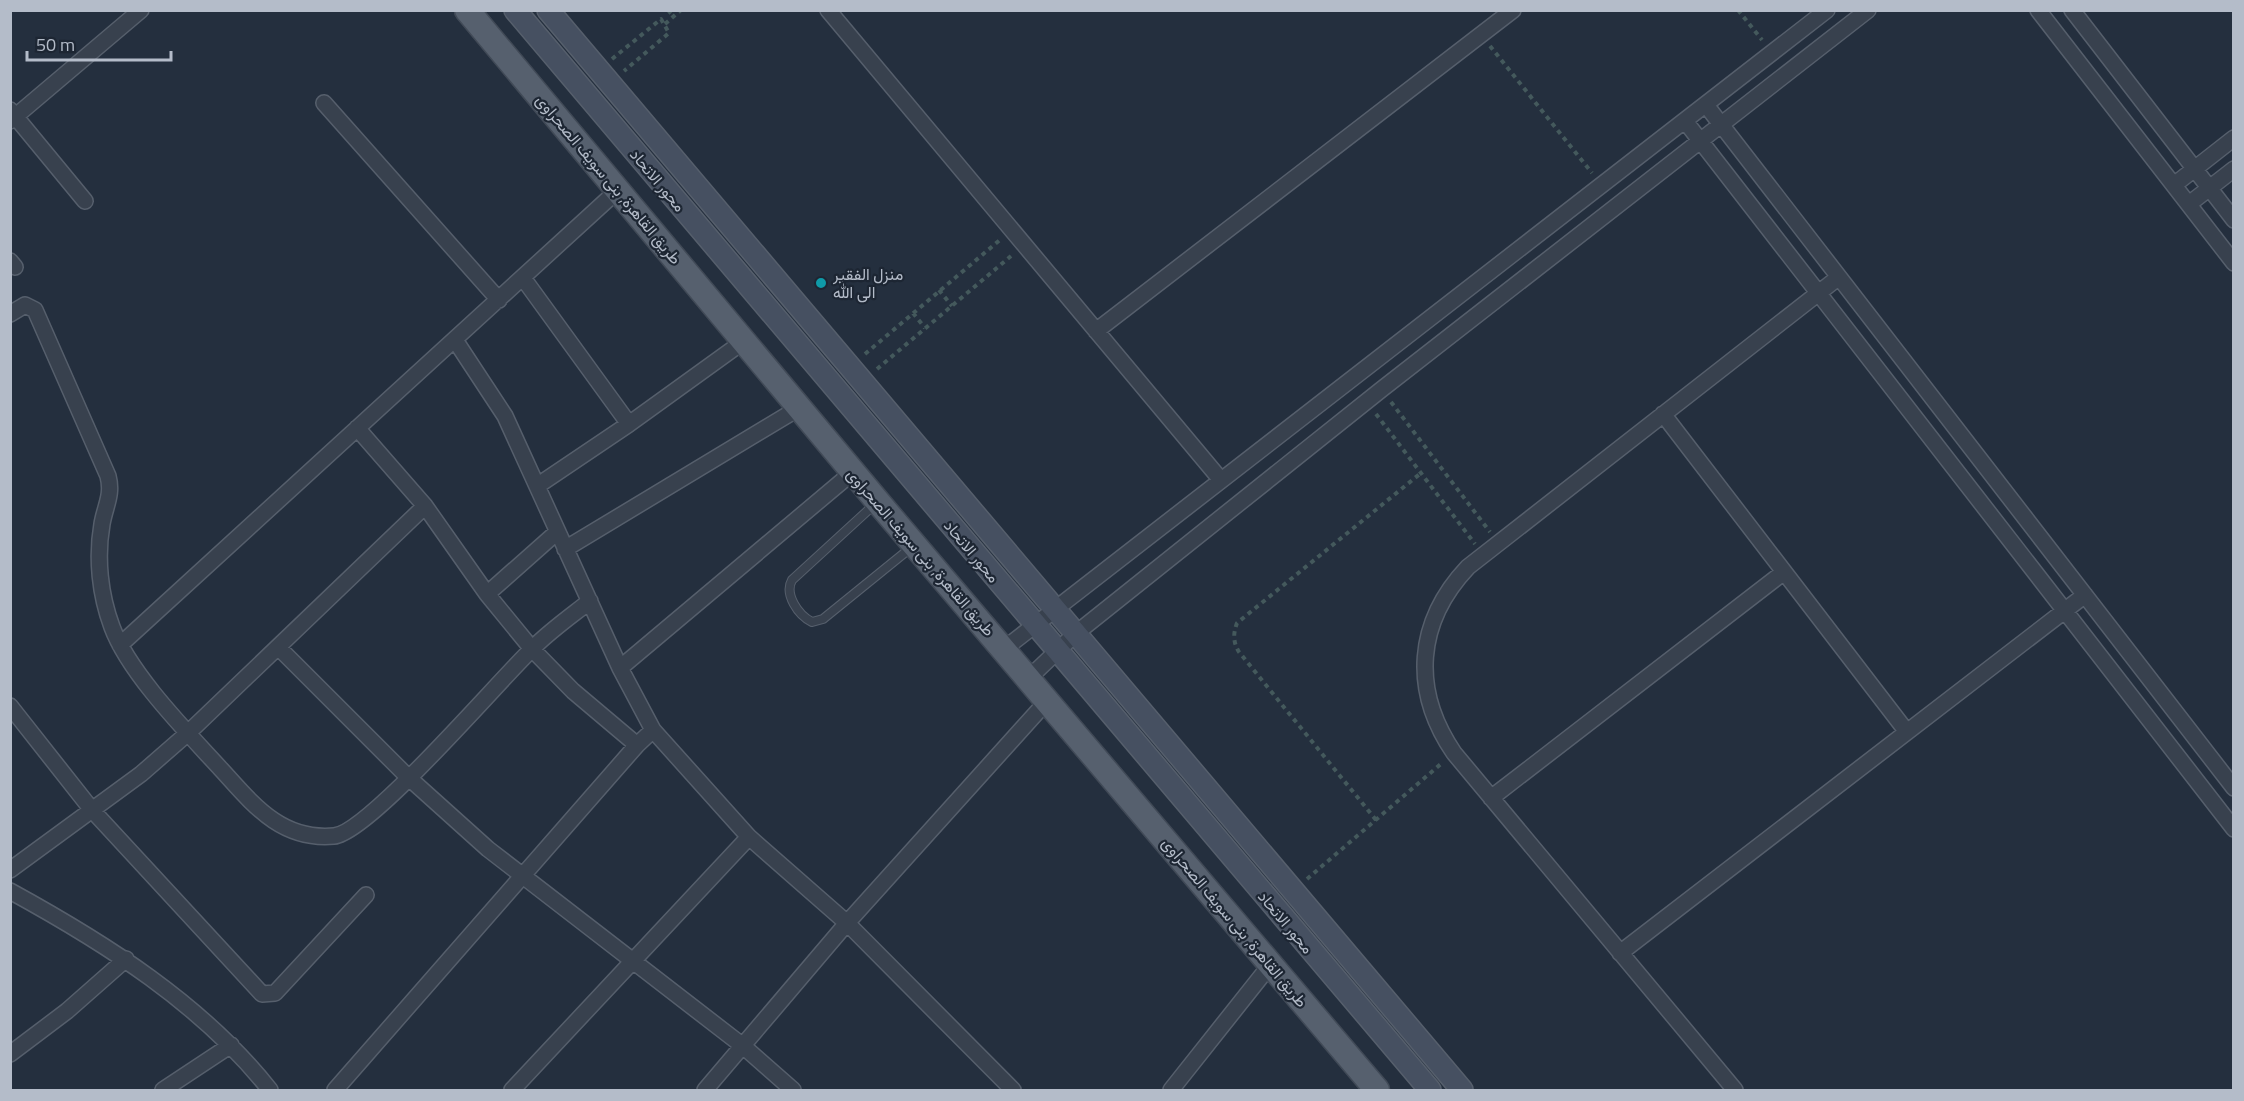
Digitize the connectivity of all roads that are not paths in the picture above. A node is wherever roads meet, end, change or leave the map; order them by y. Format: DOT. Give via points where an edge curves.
graph roads {
  1 [pos="141,10"];
  2 [pos="468,10"];
  3 [pos="515,10"];
  4 [pos="548,10"];
  5 [pos="828,10"];
  6 [pos="1513,10"];
  7 [pos="1827,10"];
  8 [pos="1868,10"];
  9 [pos="2038,10"];
  10 [pos="2072,10"];
  11 [pos="324,103"];
  12 [pos="1706,105"];
  13 [pos="12,116"];
  14 [pos="1685,121"];
  15 [pos="1721,125"];
  16 [pos="2234,138"];
  17 [pos="1700,141"];
  18 [pos="2194,169"];
  19 [pos="2234,169"];
  20 [pos="2174,185"];
  21 [pos="2209,188"];
  22 [pos="618,190"];
  23 [pos="85,201"];
  24 [pos="2188,204"];
  25 [pos="2234,220"];
  26 [pos="2234,262"];
  27 [pos="1839,277"];
  28 [pos="523,278"];
  29 [pos="1818,293"];
  30 [pos="499,300"];
  31 [pos="10,314"];
  32 [pos="1096,332"];
  33 [pos="455,340"];
  34 [pos="744,341"];
  35 [pos="799,408"];
  36 [pos="1663,414"];
  37 [pos="629,424"];
  38 [pos="357,428"];
  39 [pos="853,472"];
  40 [pos="1221,480"];
  41 [pos="537,486"];
  42 [pos="878,502"];
  43 [pos="425,506"];
  44 [pos="557,532"];
  45 [pos="914,544"];
  46 [pos="565,549"];
  47 [pos="1784,572"];
  48 [pos="487,594"];
  49 [pos="2085,595"];
  50 [pos="590,602"];
  51 [pos="2064,611"];
  52 [pos="1055,612"];
  53 [pos="1035,626"];
  54 [pos="1074,635"];
  55 [pos="120,645"];
  56 [pos="279,648"];
  57 [pos="1004,648"];
  58 [pos="532,649"];
  59 [pos="1057,652"];
  60 [pos="620,668"];
  61 [pos="1029,678"];
  62 [pos="1048,700"];
  63 [pos="10,706"];
  64 [pos="653,730"];
  65 [pos="1907,732"];
  66 [pos="188,733"];
  67 [pos="637,744"];
  68 [pos="409,778"];
  69 [pos="2234,788"];
  70 [pos="1491,798"];
  71 [pos="92,810"];
  72 [pos="2234,829"];
  73 [pos="750,837"];
  74 [pos="10,870"];
  75 [pos="521,876"];
  76 [pos="10,891"];
  77 [pos="366,895"];
  78 [pos="848,923"];
  79 [pos="1620,953"];
  80 [pos="126,959"];
  81 [pos="633,959"];
  82 [pos="1271,964"];
  83 [pos="231,1045"];
  84 [pos="743,1046"];
  85 [pos="10,1054"];
  86 [pos="163,1090"];
  87 [pos="270,1090"];
  88 [pos="335,1090"];
  89 [pos="512,1090"];
  90 [pos="705,1090"];
  91 [pos="792,1090"];
  92 [pos="1013,1090"];
  93 [pos="1171,1090"];
  94 [pos="1377,1090"];
  95 [pos="1430,1090"];
  96 [pos="1462,1090"];
  97 [pos="1735,1090"];
  1 -- 13 [label="street"];
  2 -- 22 [label="main road, طريق القاهرة, بنى سويف الصحراوى"];
  3 -- 53 [label="street, محور الاتحاد"];
  4 -- 52 [label="street, محور الاتحاد"];
  5 -- 32 [label="street"];
  6 -- 32 [label="street"];
  7 -- 12 [label="street"];
  8 -- 15 [label="street"];
  9 -- 20 [label="street"];
  10 -- 18 [label="street"];
  11 -- 30 [label="street"];
  12 -- 14 [label="street"];
  12 -- 15 [label="street"];
  13 -- 23 [label="street"];
  14 -- 17 [label="street"];
  14 -- 40 [label="street"];
  15 -- 17 [label="street"];
  15 -- 27 [label="street"];
  16 -- 18 [label="street"];
  17 -- 29 [label="street"];
  17 -- 54 [label="street"];
  18 -- 20 [label="street"];
  18 -- 21 [label="street"];
  19 -- 21 [label="street"];
  20 -- 24 [label="street"];
  21 -- 24 [label="street"];
  21 -- 25 [label="street"];
  22 -- 28 [label="street"];
  22 -- 34 [label="main road, طريق القاهرة, بنى سويف الصحراوى"];
  24 -- 26 [label="street"];
  27 -- 29 [label="street"];
  27 -- 49 [label="street"];
  28 -- 30 [label="street"];
  28 -- 37 [label="street"];
  29 -- 36 [label="street"];
  29 -- 51 [label="street"];
  30 -- 33 [label="street"];
  31 -- 55 [label="street" via="25,305 35,310 108,476 111,490 102,522 99,560 102,592"];
  32 -- 40 [label="street"];
  33 -- 38 [label="street"];
  33 -- 41 [label="street" via="505,416"];
  34 -- 35 [label="main road, طريق القاهرة, بنى سويف الصحراوى"];
  34 -- 37 [label="street"];
  35 -- 39 [label="main road, طريق القاهرة, بنى سويف الصحراوى"];
  35 -- 46 [label="street"];
  36 -- 47 [label="street"];
  36 -- 70 [label="street" via="1462,573 1436,612 1424,666 1429,703 1443,737"];
  37 -- 41 [label="street"];
  38 -- 43 [label="street"];
  38 -- 55 [label="street"];
  39 -- 42 [label="main road, طريق القاهرة, بنى سويف الصحراوى"];
  39 -- 60 [label="street"];
  40 -- 52 [label="street"];
  41 -- 44 [label="street"];
  42 -- 45 [label="main road, طريق القاهرة, بنى سويف الصحراوى"];
  42 -- 45 [label="lane" via="792,580 790,597 805,618 812,622 823,619"];
  43 -- 48 [label="street"];
  43 -- 56 [label="street"];
  44 -- 46 [label="street"];
  44 -- 48 [label="street"];
  45 -- 57 [label="main road, طريق القاهرة, بنى سويف الصحراوى"];
  46 -- 50 [label="street"];
  47 -- 65 [label="street"];
  47 -- 70 [label="street"];
  48 -- 58 [label="street"];
  49 -- 51 [label="street"];
  49 -- 69 [label="street"];
  50 -- 58 [label="street"];
  50 -- 60 [label="street"];
  51 -- 65 [label="street"];
  51 -- 72 [label="street"];
  52 -- 53 [label="street"];
  52 -- 54 [label="street, محور الاتحاد"];
  53 -- 57 [label="street"];
  53 -- 59 [label="street, محور الاتحاد"];
  54 -- 59 [label="street"];
  54 -- 96 [label="street, محور الاتحاد"];
  55 -- 66 [label="street"];
  56 -- 66 [label="street"];
  56 -- 68 [label="street"];
  57 -- 61 [label="main road, طريق القاهرة, بنى سويف الصحراوى"];
  58 -- 67 [label="street" via="573,691"];
  58 -- 68 [label="street"];
  59 -- 61 [label="street"];
  59 -- 95 [label="street, محور الاتحاد"];
  60 -- 64 [label="street"];
  61 -- 62 [label="main road, طريق القاهرة, بنى سويف الصحراوى"];
  62 -- 78 [label="street"];
  62 -- 82 [label="main road, طريق القاهرة, بنى سويف الصحراوى"];
  63 -- 71 [label="street"];
  64 -- 67 [label="street"];
  64 -- 73 [label="street"];
  65 -- 79 [label="street"];
  66 -- 68 [label="street" via="264,816 282,827 312,834 346,833"];
  66 -- 71 [label="street"];
  67 -- 75 [label="street"];
  68 -- 75 [label="street"];
  70 -- 79 [label="street"];
  71 -- 74 [label="street"];
  71 -- 77 [label="street" via="262,994 276,993"];
  73 -- 78 [label="street"];
  73 -- 81 [label="street"];
  75 -- 81 [label="street"];
  75 -- 88 [label="street"];
  76 -- 80 [label="street"];
  78 -- 84 [label="street"];
  78 -- 92 [label="street"];
  79 -- 97 [label="street"];
  80 -- 83 [label="street"];
  80 -- 85 [label="street"];
  81 -- 84 [label="street"];
  81 -- 89 [label="street"];
  82 -- 93 [label="street"];
  82 -- 94 [label="main road, طريق القاهرة, بنى سويف الصحراوى"];
  83 -- 86 [label="street"];
  83 -- 87 [label="street"];
  84 -- 90 [label="street"];
  84 -- 91 [label="street"];
}
